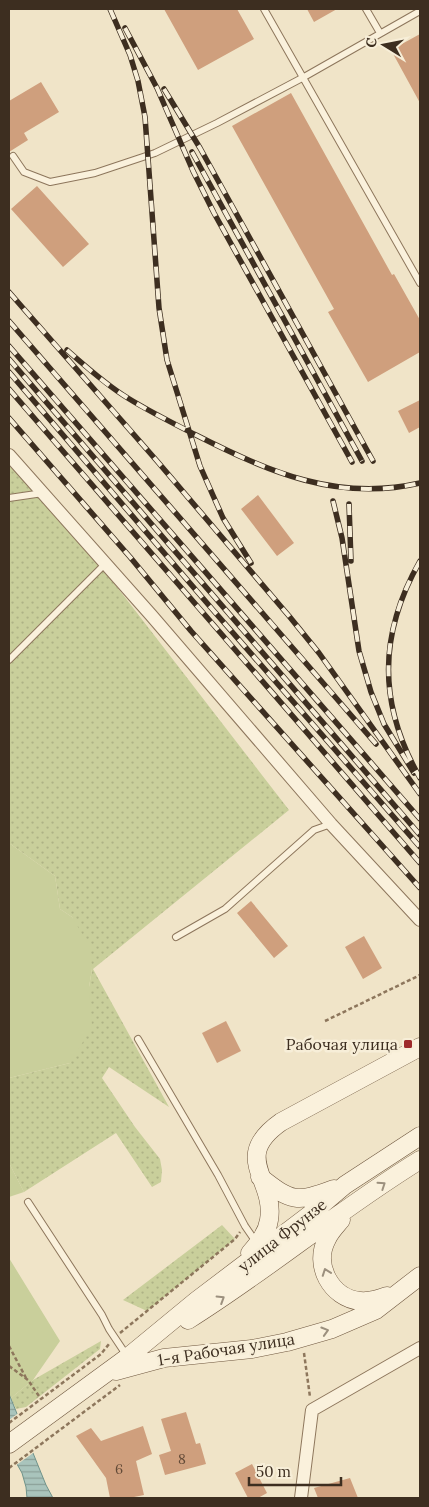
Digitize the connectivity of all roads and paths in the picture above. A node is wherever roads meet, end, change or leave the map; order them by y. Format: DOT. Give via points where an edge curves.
graph roads {
  1 [pos="264,9"];
  2 [pos="366,9"];
  3 [pos="420,11"];
  4 [pos="380,34"];
  5 [pos="304,77"];
  6 [pos="13,156"];
  7 [pos="420,283"];
  8 [pos="9,455"];
  9 [pos="44,493"];
  10 [pos="9,498"];
  11 [pos="106,563"];
  12 [pos="9,660"];
  13 [pos="331,824"];
  14 [pos="420,920"];
  15 [pos="176,937"];
  16 [pos="420,975"];
  17 [pos="325,1022"];
  18 [pos="138,1039"];
  19 [pos="420,1046"];
  20 [pos="420,1136"];
  21 [pos="420,1160"];
  22 [pos="260,1177"];
  23 [pos="345,1185"];
  24 [pos="28,1202"];
  25 [pos="355,1204"];
  26 [pos="245,1226"];
  27 [pos="256,1242"];
  28 [pos="232,1274"];
  29 [pos="420,1276"];
  30 [pos="395,1294"];
  31 [pos="115,1338"];
  32 [pos="148,1341"];
  33 [pos="9,1346"];
  34 [pos="420,1348"];
  35 [pos="304,1353"];
  36 [pos="128,1357"];
  37 [pos="9,1366"];
  38 [pos="28,1380"];
  39 [pos="111,1380"];
  40 [pos="41,1399"];
  41 [pos="312,1410"];
  42 [pos="32,1416"];
  43 [pos="9,1423"];
  44 [pos="9,1444"];
  45 [pos="9,1468"];
  46 [pos="301,1498"];
  1 -- 5 [label="lane"];
  2 -- 4 [label="lane"];
  3 -- 4 [label="lane"];
  4 -- 5 [label="lane"];
  5 -- 6 [label="lane" via="155,153 96,173 50,182 24,172"];
  5 -- 7 [label="lane"];
  8 -- 9 [label="street"];
  9 -- 10 [label="lane"];
  9 -- 11 [label="street"];
  11 -- 12 [label="lane"];
  11 -- 13 [label="street"];
  13 -- 14 [label="street"];
  13 -- 15 [label="lane" via="314,830 225,909"];
  16 -- 17 [label="path"];
  18 -- 26 [label="lane"];
  19 -- 22 [label="main road" via="270,1129 257,1152"];
  20 -- 23 [label="main road, улица Фрунзе"];
  25 -- 21 [label="main road, улица Фрунзе, one-way"];
  22 -- 23 [label="main road" via="279,1192 295,1198 312,1197"];
  22 -- 28 [label="main road" via="269,1204 269,1221 260,1242"];
  23 -- 28 [label="main road, улица Фрунзе"];
  24 -- 31 [label="lane"];
  30 -- 25 [label="main road, one-way" via="368,1301 350,1298 335,1289 325,1274 322,1257 326,1239"];
  32 -- 25 [label="main road, улица Фрунзе, one-way" via="228,1295"];
  26 -- 27 [label="lane"];
  26 -- 31 [label="path" via="235,1239"];
  28 -- 32 [label="main road, улица Фрунзе"];
  29 -- 30 [label="main road, 1-я Рабочая улица"];
  39 -- 30 [label="main road, 1-я Рабочая улица, one-way" via="164,1358 287,1342 358,1318 376,1310"];
  31 -- 36 [label="lane"];
  31 -- 40 [label="path" via="101,1354"];
  32 -- 36 [label="main road, улица Фрунзе"];
  33 -- 38 [label="path"];
  34 -- 41 [label="street"];
  35 -- 41 [label="path"];
  36 -- 39 [label="main road, улица Фрунзе"];
  37 -- 38 [label="path"];
  38 -- 40 [label="path"];
  39 -- 42 [label="main road, улица Фрунзе"];
  39 -- 45 [label="path" via="49,1439"];
  40 -- 42 [label="path"];
  41 -- 46 [label="street"];
  42 -- 43 [label="path"];
  42 -- 44 [label="main road, улица Фрунзе"];
}
